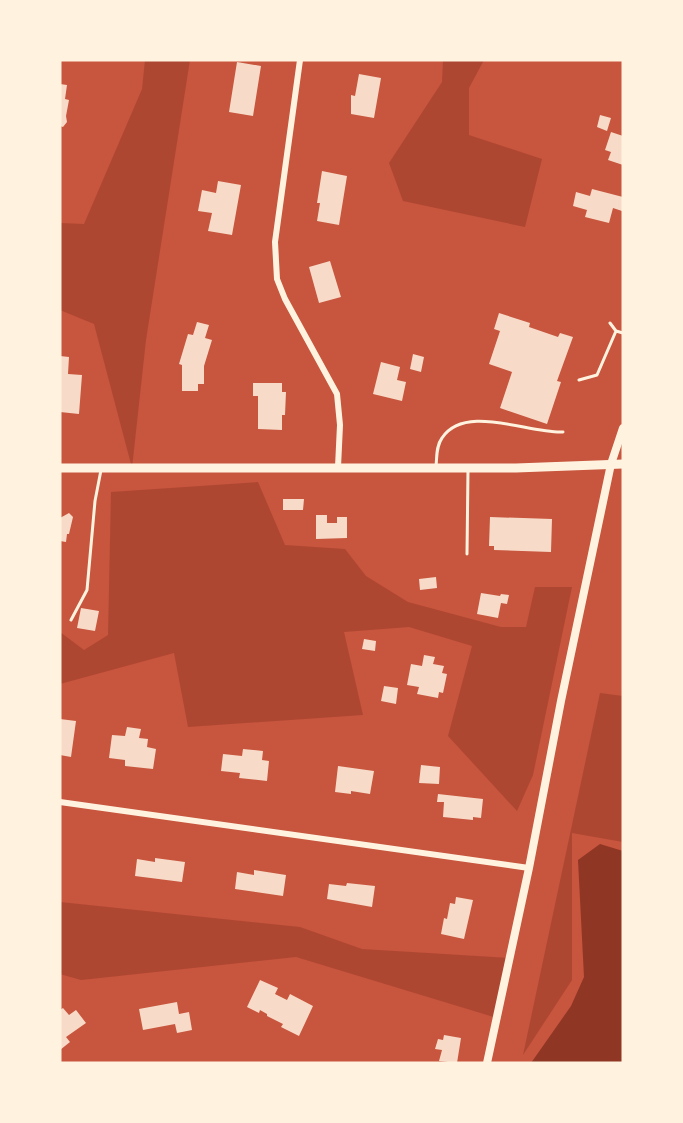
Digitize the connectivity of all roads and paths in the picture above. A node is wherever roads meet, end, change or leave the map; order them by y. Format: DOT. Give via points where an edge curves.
graph roads {
  1 [pos="300,60"];
  2 [pos="610,323"];
  3 [pos="616,331"];
  4 [pos="623,333"];
  5 [pos="579,380"];
  6 [pos="623,428"];
  7 [pos="563,432"];
  8 [pos="611,464"];
  9 [pos="623,464"];
  10 [pos="338,467"];
  11 [pos="60,468"];
  12 [pos="102,468"];
  13 [pos="435,468"];
  14 [pos="468,468"];
  15 [pos="467,554"];
  16 [pos="71,620"];
  17 [pos="60,802"];
  18 [pos="529,868"];
  19 [pos="487,1063"];
  1 -- 10 [label="street" via="275,242 277,279 337,394"];
  2 -- 3 [label="lane"];
  3 -- 4 [label="lane"];
  3 -- 5 [label="lane" via="597,375"];
  6 -- 8 [label="street"];
  7 -- 13 [label="lane" via="547,433 490,422 464,423 441,439"];
  8 -- 9 [label="main road"];
  8 -- 14 [label="main road"];
  8 -- 18 [label="street"];
  10 -- 12 [label="main road"];
  10 -- 13 [label="main road"];
  11 -- 12 [label="main road"];
  12 -- 16 [label="lane" via="87,590"];
  13 -- 14 [label="main road"];
  14 -- 15 [label="lane"];
  17 -- 18 [label="street"];
  18 -- 19 [label="street"];
}
